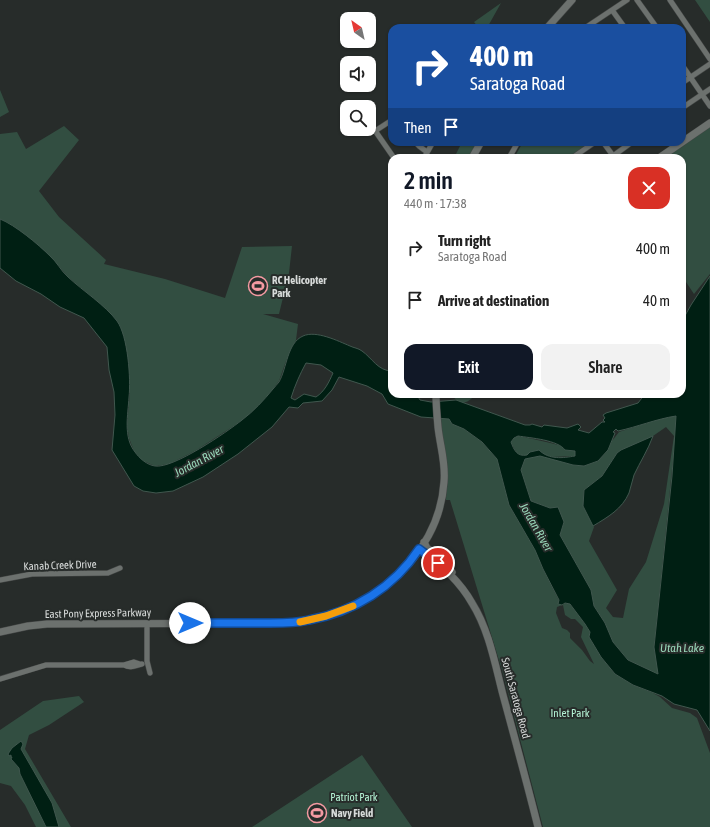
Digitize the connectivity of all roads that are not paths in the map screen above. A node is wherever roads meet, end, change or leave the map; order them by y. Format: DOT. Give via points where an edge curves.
graph roads {
  1 [pos="572,0"];
  2 [pos="627,0"];
  3 [pos="637,0"];
  4 [pos="670,0"];
  5 [pos="612,10"];
  6 [pos="551,24"];
  7 [pos="591,24"];
  8 [pos="622,24"];
  9 [pos="654,24"];
  10 [pos="710,59"];
  11 [pos="710,64"];
  12 [pos="686,71"];
  13 [pos="690,77"];
  14 [pos="686,80"];
  15 [pos="710,89"];
  16 [pos="702,94"];
  17 [pos="686,105"];
  18 [pos="710,106"];
  19 [pos="388,123"];
  20 [pos="710,123"];
  21 [pos="376,130"];
  22 [pos="376,132"];
  23 [pos="686,139"];
  24 [pos="419,146"];
  25 [pos="431,146"];
  26 [pos="589,146"];
  27 [pos="627,146"];
  28 [pos="676,146"];
  29 [pos="427,152"];
  30 [pos="391,154"];
  31 [pos="578,154"];
  32 [pos="617,154"];
  33 [pos="665,154"];
  34 [pos="436,398"];
  35 [pos="424,542"];
  36 [pos="419,549"];
  37 [pos="120,568"];
  38 [pos="0,580"];
  39 [pos="456,580"];
  40 [pos="147,624"];
  41 [pos="0,632"];
  42 [pos="147,664"];
  43 [pos="150,673"];
  44 [pos="0,679"];
  45 [pos="538,827"];
  1 -- 6 [label="main road"];
  2 -- 5 [label="street"];
  3 -- 9 [label="street"];
  4 -- 10 [label="street"];
  5 -- 7 [label="street"];
  5 -- 8 [label="street"];
  11 -- 13 [label="street"];
  12 -- 13 [label="street"];
  13 -- 14 [label="street"];
  13 -- 16 [label="street"];
  15 -- 16 [label="street"];
  16 -- 17 [label="street"];
  16 -- 18 [label="street"];
  19 -- 21 [label="street"];
  20 -- 23 [label="main road"];
  22 -- 30 [label="street"];
  24 -- 29 [label="street"];
  25 -- 29 [label="street"];
  26 -- 31 [label="street"];
  27 -- 32 [label="street"];
  28 -- 33 [label="main road"];
  34 -- 35 [label="main road, East Pony Express Parkway" via="444,462 444,484 436,519"];
  35 -- 36 [label="main road, East Pony Express Parkway"];
  35 -- 39 [label="main road" via="428,549 446,562"];
  36 -- 39 [label="main road"];
  36 -- 40 [label="main road, East Pony Express Parkway" via="401,571 378,591 356,605 326,616 291,623"];
  37 -- 38 [label="street, Kanab Creek Drive" via="108,573 32,574"];
  39 -- 45 [label="main road, South Saratoga Road" via="473,604 486,634"];
  40 -- 41 [label="main road, East Pony Express Parkway" via="47,624"];
  40 -- 42 [label="street"];
  42 -- 43 [label="street"];
  42 -- 44 [label="street" via="134,662 124,665 46,665"];
}
